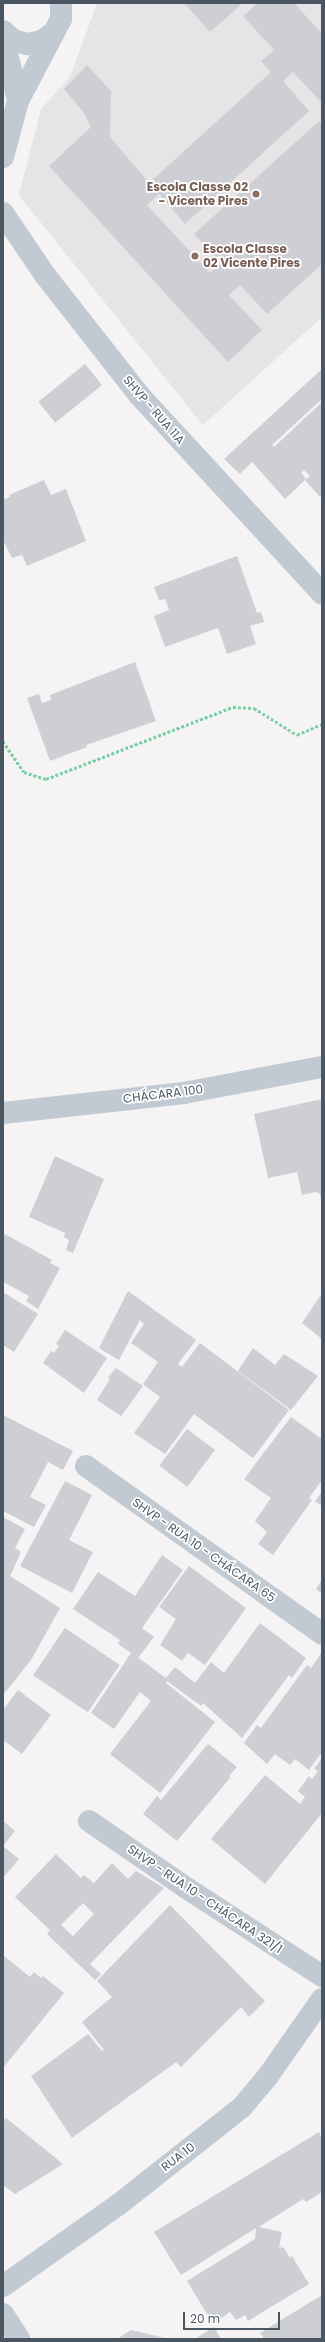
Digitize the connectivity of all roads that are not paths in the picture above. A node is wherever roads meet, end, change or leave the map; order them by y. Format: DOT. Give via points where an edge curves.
graph roads {
  1 [pos="61,3"];
  2 [pos="3,31"];
  3 [pos="54,32"];
  4 [pos="3,35"];
  5 [pos="18,101"];
  6 [pos="3,157"];
  7 [pos="3,213"];
  8 [pos="322,593"];
  9 [pos="322,1067"];
  10 [pos="3,1113"];
  11 [pos="86,1466"];
  12 [pos="322,1634"];
  13 [pos="89,1821"];
  14 [pos="322,1976"];
  15 [pos="322,1998"];
  16 [pos="3,2286"];
  17 [pos="3,2314"];
  18 [pos="19,2339"];
  1 -- 3 [label="street" via="61,19"];
  2 -- 3 [label="street" via="13,40 27,44 42,41"];
  3 -- 5 [label="street"];
  4 -- 5 [label="street"];
  5 -- 6 [label="street"];
  7 -- 8 [label="street, SHVP - RUA 11A" via="45,275 139,395"];
  9 -- 10 [label="street, CHÁCARA 100" via="184,1093"];
  11 -- 12 [label="street, SHVP - RUA 10 - CHÁCARA 65"];
  13 -- 14 [label="street, SHVP - RUA 10 - CHÁCARA 321/1"];
  15 -- 16 [label="street, RUA 10" via="268,2076 242,2107 118,2205"];
  17 -- 18 [label="street"];
}
